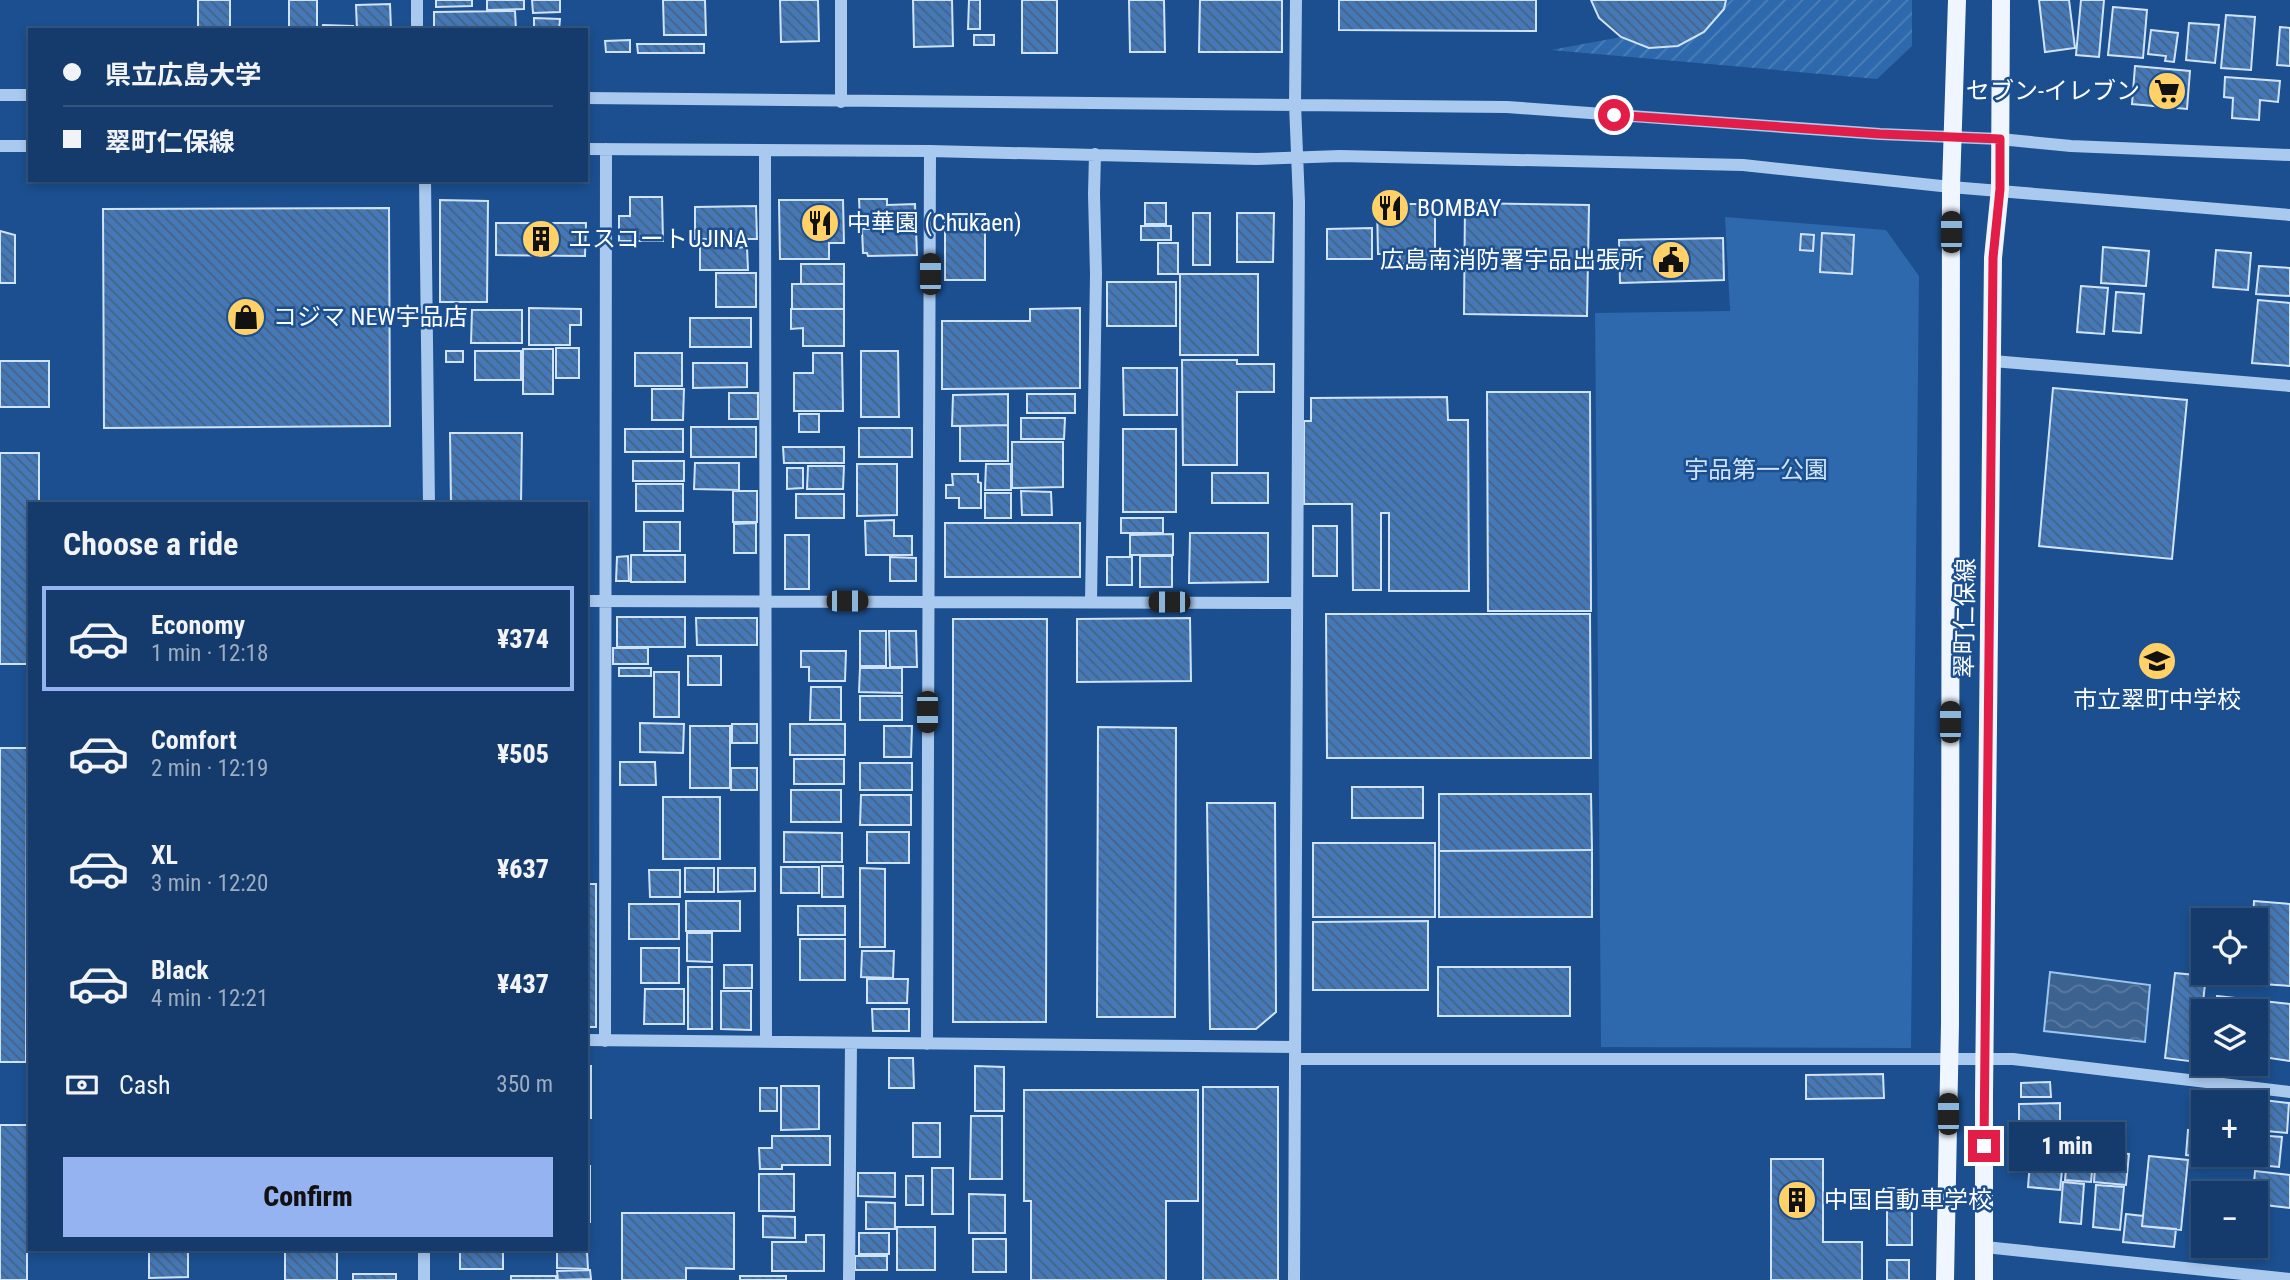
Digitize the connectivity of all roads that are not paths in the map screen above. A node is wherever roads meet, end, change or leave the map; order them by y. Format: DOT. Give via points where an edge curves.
graph roads {
  1 [pos="417,0"];
  2 [pos="841,0"];
  3 [pos="1296,0"];
  4 [pos="1957,0"];
  5 [pos="2001,0"];
  6 [pos="417,28"];
  7 [pos="0,94"];
  8 [pos="28,95"];
  9 [pos="588,98"];
  10 [pos="841,102"];
  11 [pos="1295,104"];
  12 [pos="1954,138"];
  13 [pos="2000,139"];
  14 [pos="0,146"];
  15 [pos="28,146"];
  16 [pos="588,149"];
  17 [pos="606,149"];
  18 [pos="765,150"];
  19 [pos="930,151"];
  20 [pos="1095,154"];
  21 [pos="2290,155"];
  22 [pos="1298,157"];
  23 [pos="425,182"];
  24 [pos="1951,187"];
  25 [pos="2000,189"];
  26 [pos="2290,215"];
  27 [pos="1993,361"];
  28 [pos="2290,386"];
  29 [pos="429,502"];
  30 [pos="588,601"];
  31 [pos="605,601"];
  32 [pos="767,601"];
  33 [pos="927,602"];
  34 [pos="1091,602"];
  35 [pos="1297,603"];
  36 [pos="588,1040"];
  37 [pos="605,1041"];
  38 [pos="766,1042"];
  39 [pos="851,1043"];
  40 [pos="927,1044"];
  41 [pos="1296,1053"];
  42 [pos="1949,1059"];
  43 [pos="1984,1059"];
  44 [pos="2290,1092"];
  45 [pos="1985,1247"];
  46 [pos="424,1251"];
  47 [pos="2290,1279"];
  48 [pos="424,1280"];
  49 [pos="849,1280"];
  50 [pos="1294,1280"];
  51 [pos="1945,1280"];
  52 [pos="1984,1280"];
  1 -- 6 [label="street"];
  2 -- 10 [label="street"];
  3 -- 11 [label="street"];
  4 -- 12 [label="main road, 翠町仁保線"];
  5 -- 13 [label="main road, 翠町仁保線"];
  7 -- 8 [label="street"];
  9 -- 10 [label="street"];
  10 -- 11 [label="street"];
  11 -- 12 [label="street" via="1507,107"];
  11 -- 22 [label="street"];
  12 -- 13 [label="street"];
  12 -- 24 [label="main road, 翠町仁保線"];
  13 -- 21 [label="street"];
  13 -- 25 [label="main road, 翠町仁保線"];
  14 -- 15 [label="street"];
  16 -- 17 [label="street"];
  17 -- 18 [label="street"];
  17 -- 31 [label="street"];
  18 -- 19 [label="street"];
  18 -- 32 [label="street"];
  19 -- 20 [label="street"];
  19 -- 33 [label="street"];
  20 -- 22 [label="street"];
  20 -- 34 [label="street"];
  22 -- 24 [label="street" via="1743,165"];
  22 -- 35 [label="street"];
  23 -- 29 [label="street"];
  24 -- 25 [label="street"];
  24 -- 42 [label="main road, 翠町仁保線"];
  25 -- 26 [label="street"];
  25 -- 27 [label="main road, 翠町仁保線" via="1993,258"];
  27 -- 28 [label="street"];
  27 -- 43 [label="main road, 翠町仁保線"];
  30 -- 31 [label="street"];
  31 -- 32 [label="street"];
  31 -- 37 [label="street"];
  32 -- 33 [label="street"];
  32 -- 38 [label="street"];
  33 -- 34 [label="street"];
  33 -- 40 [label="street"];
  34 -- 35 [label="street"];
  35 -- 41 [label="street"];
  36 -- 37 [label="street"];
  37 -- 38 [label="street"];
  38 -- 39 [label="street"];
  39 -- 40 [label="street"];
  39 -- 49 [label="street"];
  40 -- 41 [label="street"];
  41 -- 42 [label="street"];
  41 -- 50 [label="street"];
  42 -- 43 [label="street"];
  42 -- 51 [label="main road, 翠町仁保線"];
  43 -- 44 [label="street"];
  43 -- 45 [label="main road, 翠町仁保線"];
  45 -- 47 [label="street"];
  45 -- 52 [label="main road, 翠町仁保線"];
  46 -- 48 [label="street"];
}
